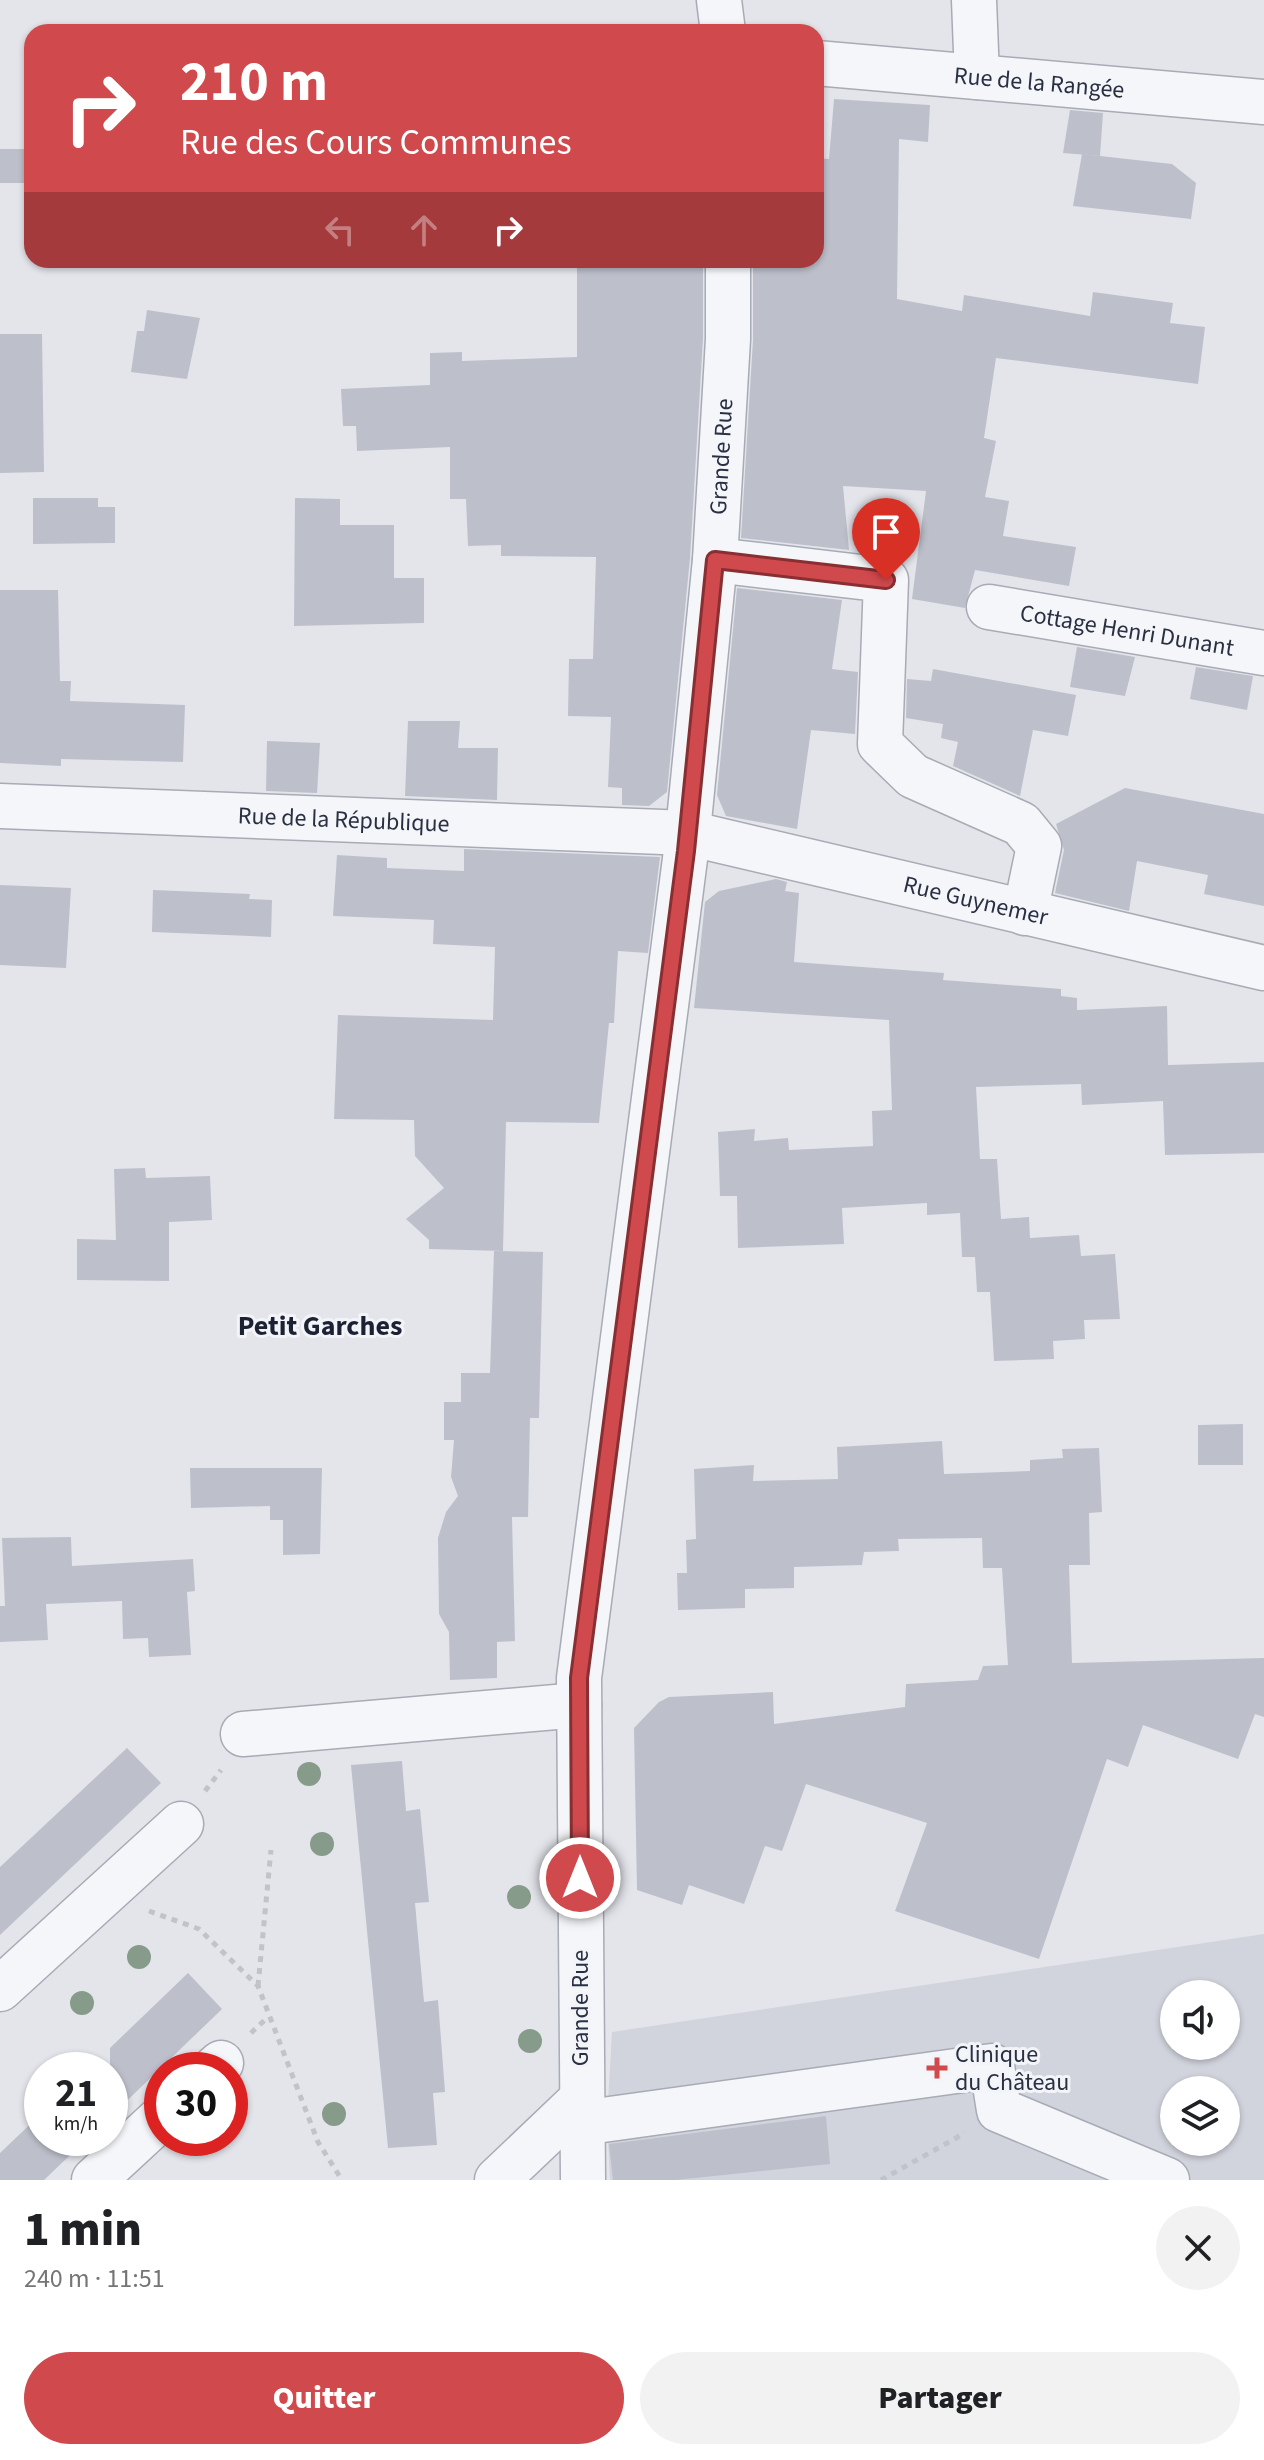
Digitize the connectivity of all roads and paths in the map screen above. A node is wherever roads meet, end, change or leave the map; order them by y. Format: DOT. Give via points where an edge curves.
graph roads {
  1 [pos="719,0"];
  2 [pos="974,0"];
  3 [pos="722,24"];
  4 [pos="824,64"];
  5 [pos="977,77"];
  6 [pos="1264,102"];
  7 [pos="728,268"];
  8 [pos="715,560"];
  9 [pos="989,607"];
  10 [pos="1264,653"];
  11 [pos="0,806"];
  12 [pos="688,833"];
  13 [pos="1025,913"];
  14 [pos="1264,968"];
  15 [pos="579,1705"];
  16 [pos="243,1734"];
  17 [pos="181,1824"];
  18 [pos="271,1850"];
  19 [pos="103,1896"];
  20 [pos="258,1986"];
  21 [pos="0,1989"];
  22 [pos="999,2110"];
  23 [pos="581,2112"];
  24 [pos="144,2134"];
  25 [pos="94,2180"];
  26 [pos="342,2180"];
  27 [pos="497,2180"];
  28 [pos="583,2180"];
  29 [pos="881,2180"];
  30 [pos="1167,2180"];
  1 -- 3 [label="street"];
  2 -- 5 [label="street"];
  4 -- 5 [label="street, Rue de la Rangée"];
  5 -- 6 [label="street, Rue de la Rangée"];
  7 -- 8 [label="street, Grande Rue"];
  8 -- 12 [label="street, Grande Rue"];
  8 -- 13 [label="street" via="886,580 880,744 913,776 1021,824 1039,846"];
  9 -- 10 [label="street, Cottage Henri Dunant"];
  11 -- 12 [label="street, Rue de la République"];
  12 -- 13 [label="street, Rue Guynemer"];
  12 -- 15 [label="street, Grande Rue"];
  13 -- 14 [label="street, Rue Guynemer"];
  15 -- 16 [label="street"];
  15 -- 23 [label="street, Grande Rue"];
  16 -- 17 [label="path"];
  17 -- 19 [label="street"];
  18 -- 20 [label="path"];
  19 -- 20 [label="path" via="199,1929"];
  19 -- 21 [label="street"];
  20 -- 26 [label="path" via="318,2142"];
  22 -- 23 [label="street" via="992,2066"];
  22 -- 29 [label="path"];
  22 -- 30 [label="street"];
  23 -- 27 [label="street"];
  23 -- 28 [label="street, Grande Rue"];
  24 -- 25 [label="street"];
}
